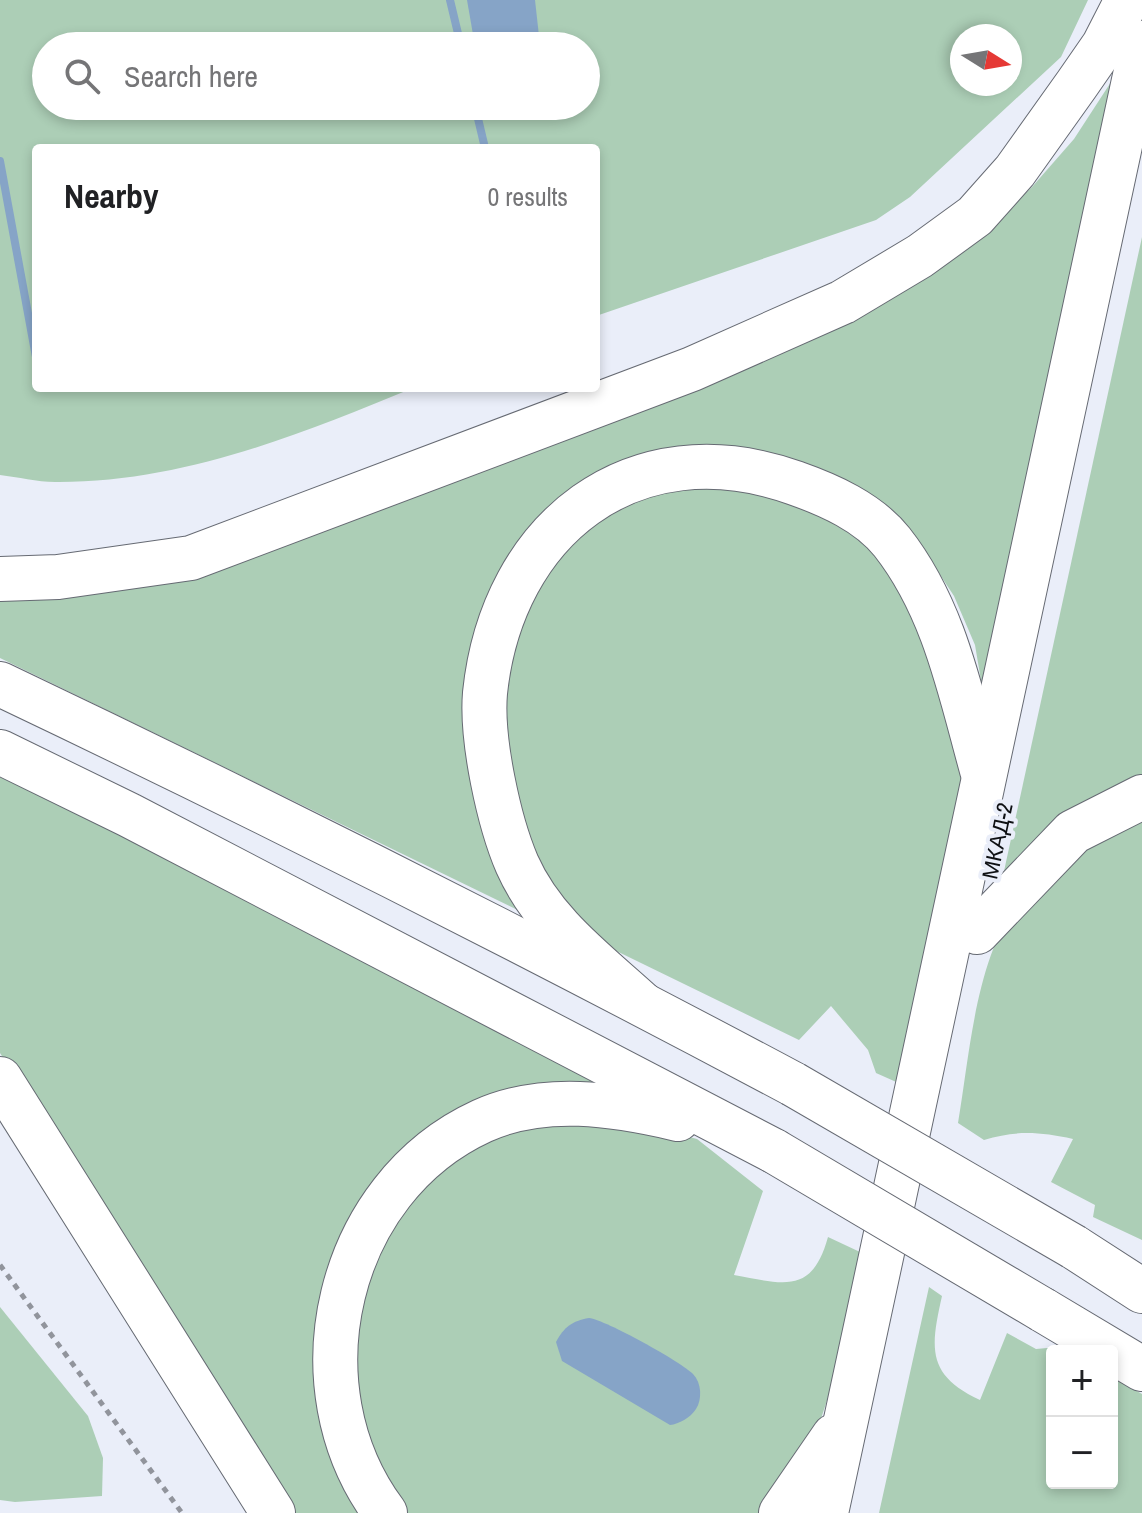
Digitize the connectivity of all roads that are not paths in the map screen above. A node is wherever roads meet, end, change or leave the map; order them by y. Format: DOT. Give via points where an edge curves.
graph roads {
  1 [pos="1127,0"];
  2 [pos="1142,43"];
  3 [pos="1142,169"];
  4 [pos="0,579"];
  5 [pos="0,684"];
  6 [pos="0,752"];
  7 [pos="983,775"];
  8 [pos="1142,797"];
  9 [pos="977,932"];
  10 [pos="641,1003"];
  11 [pos="0,1079"];
  12 [pos="755,1142"];
  13 [pos="1081,1251"];
  14 [pos="1142,1266"];
  15 [pos="1142,1291"];
  16 [pos="1142,1369"];
  17 [pos="846,1417"];
  18 [pos="273,1513"];
  19 [pos="385,1513"];
  20 [pos="781,1513"];
  21 [pos="826,1513"];
  22 [pos="852,1513"];
  1 -- 4 [label="highway" via="1086,71 1015,171 975,216 843,302 678,374 191,558 58,577"];
  2 -- 7 [label="highway"];
  3 -- 9 [label="highway, МКАД-2"];
  5 -- 10 [label="highway"];
  6 -- 12 [label="highway"];
  7 -- 10 [label="highway" via="944,635 891,540 858,512 773,475 716,465 670,467 632,479 578,510 535,552 509,597 493,646 485,697 489,745 502,827 533,895 558,928"];
  7 -- 17 [label="highway"];
  8 -- 9 [label="highway" via="1073,832"];
  9 -- 22 [label="highway, МКАД-2"];
  10 -- 13 [label="highway, bridge" via="793,1084"];
  11 -- 18 [label="highway"];
  12 -- 16 [label="highway, bridge"];
  12 -- 19 [label="highway" via="594,1102 526,1107 483,1120 442,1144 401,1178 352,1261 337,1321 333,1375 345,1434 368,1490"];
  13 -- 14 [label="highway"];
  13 -- 15 [label="highway"];
  17 -- 20 [label="highway"];
  17 -- 21 [label="highway"];
}
